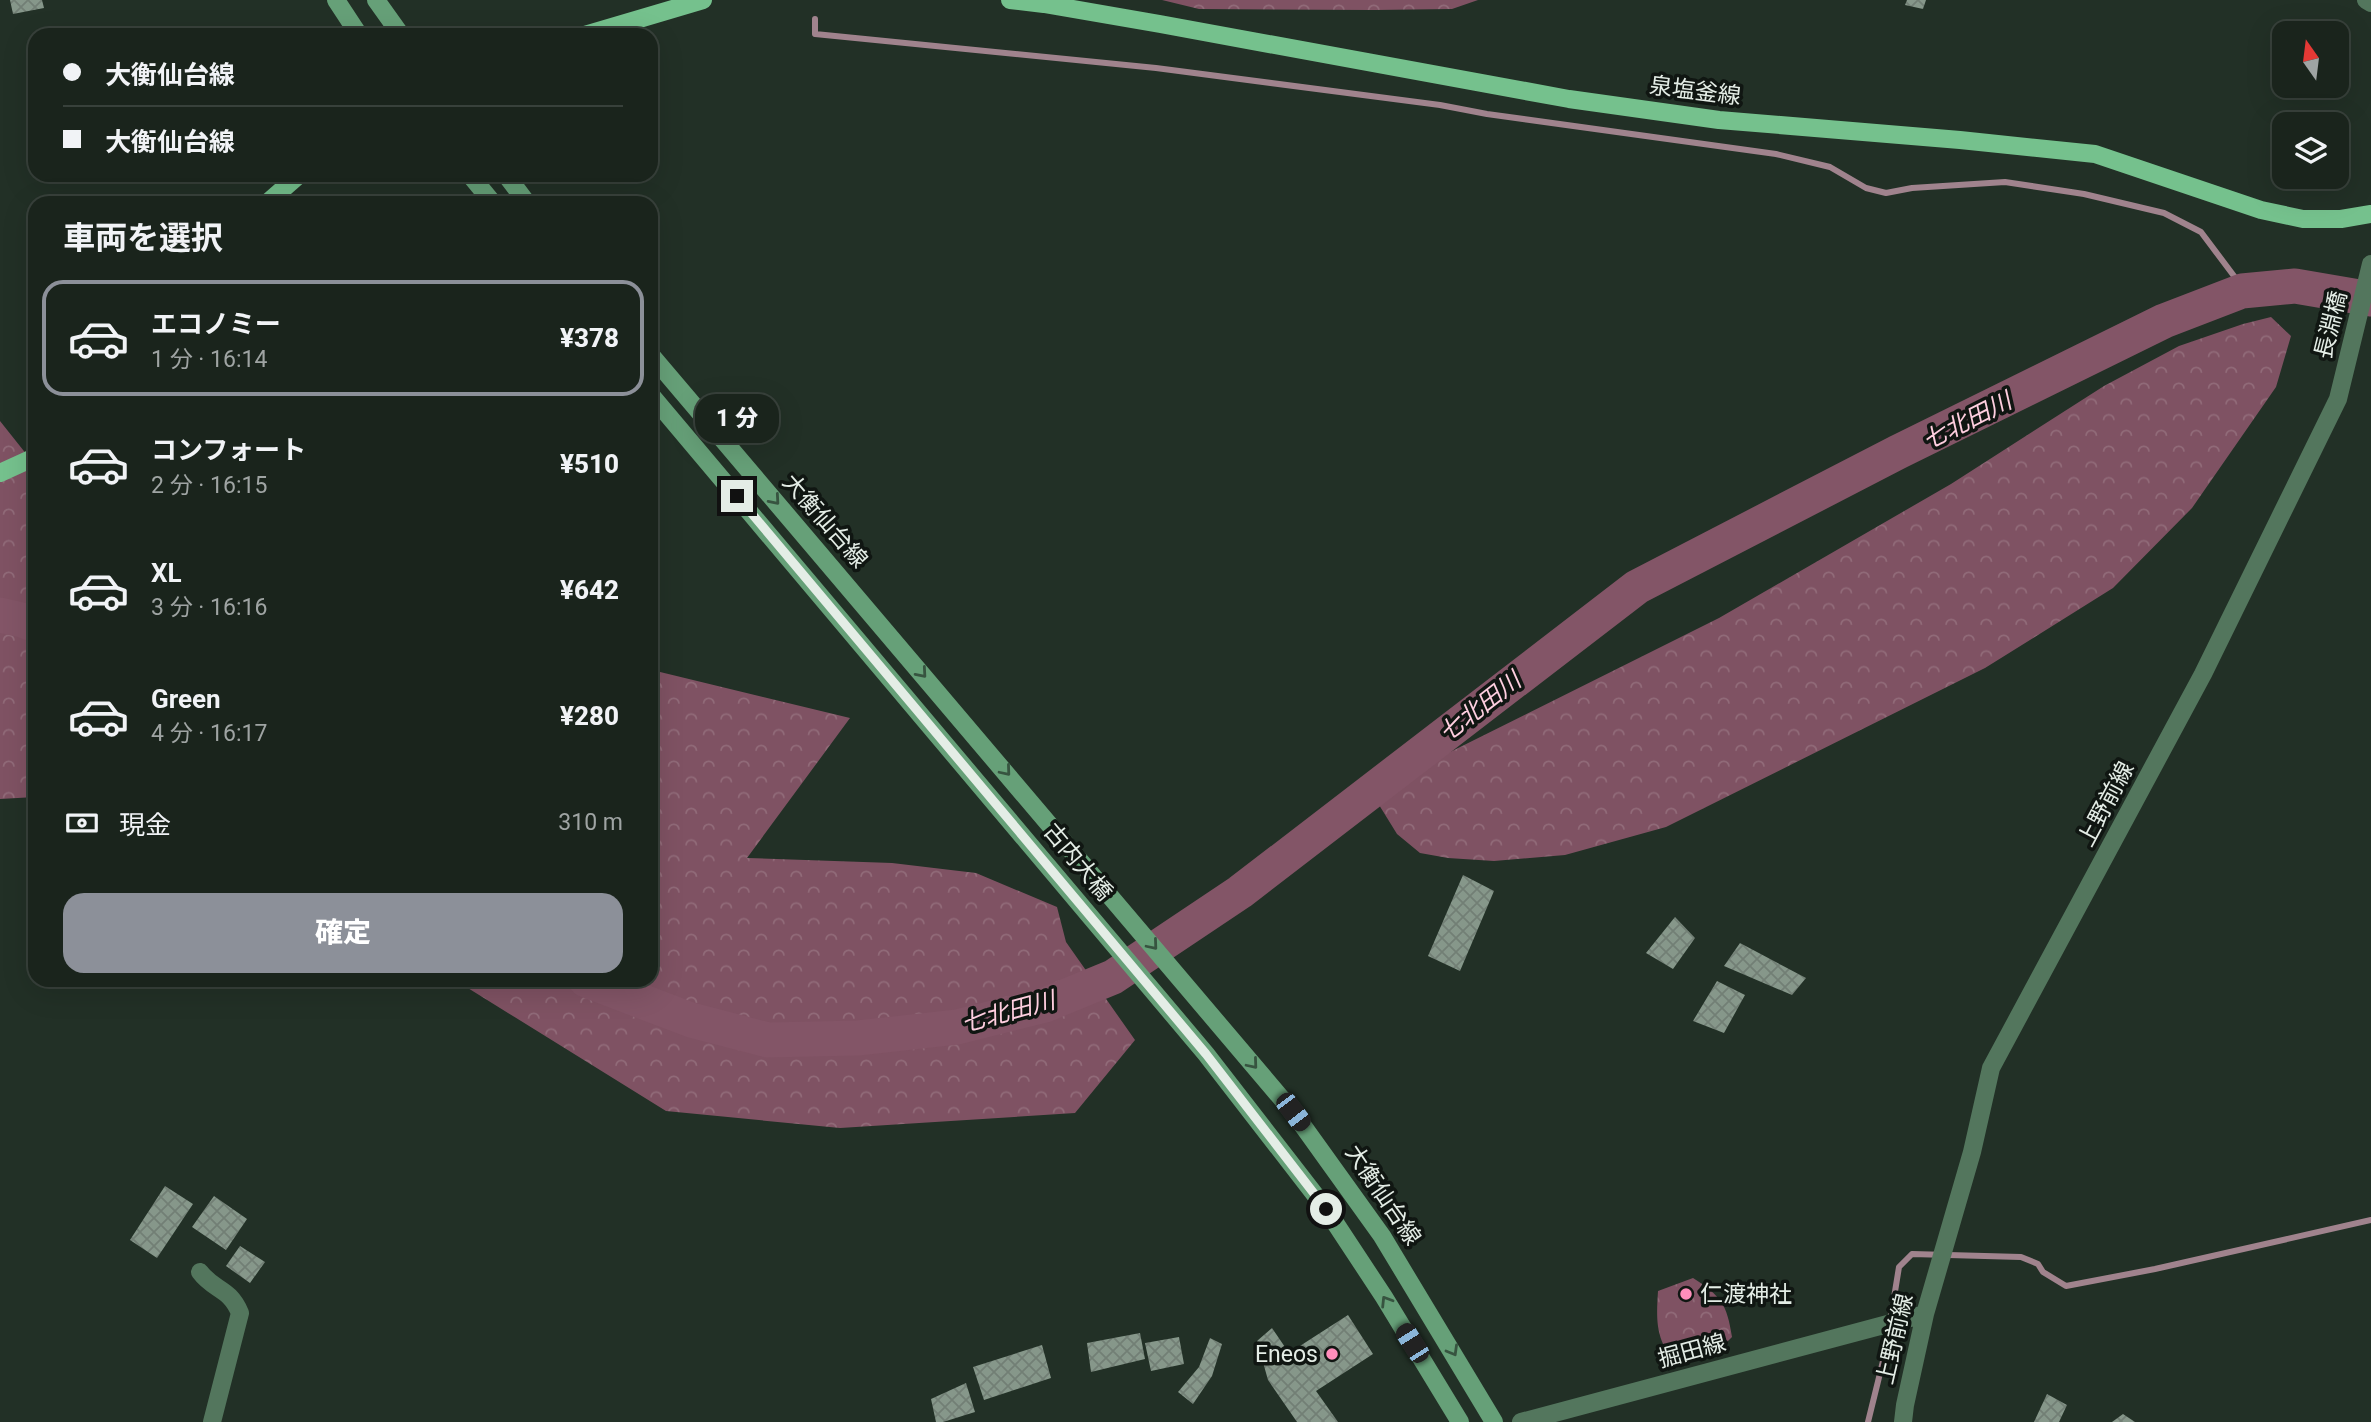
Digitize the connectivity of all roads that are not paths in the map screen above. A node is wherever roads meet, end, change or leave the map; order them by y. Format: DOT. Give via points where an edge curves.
graph roads {
  1 [pos="336,0"];
  2 [pos="376,0"];
  3 [pos="703,0"];
  4 [pos="1010,0"];
  5 [pos="2366,0"];
  6 [pos="2371,3"];
  7 [pos="354,28"];
  8 [pos="396,28"];
  9 [pos="609,28"];
  10 [pos="291,182"];
  11 [pos="476,182"];
  12 [pos="275,196"];
  13 [pos="487,196"];
  14 [pos="2371,214"];
  15 [pos="2371,264"];
  16 [pos="658,363"];
  17 [pos="2338,399"];
  18 [pos="658,403"];
  19 [pos="28,460"];
  20 [pos="0,473"];
  21 [pos="962,719"];
  22 [pos="1209,1011"];
  23 [pos="1229,1036"];
  24 [pos="1206,1054"];
  25 [pos="200,1272"];
  26 [pos="1925,1314"];
  27 [pos="212,1422"];
  28 [pos="1460,1422"];
  29 [pos="1494,1422"];
  30 [pos="1521,1422"];
  31 [pos="1903,1422"];
  1 -- 7 [label="main road"];
  2 -- 8 [label="main road"];
  3 -- 9 [label="main road"];
  4 -- 14 [label="main road, 泉塩釜線" via="1569,99 1719,120 2095,154 2261,210 2303,219"];
  5 -- 6 [label="street"];
  10 -- 12 [label="main road"];
  11 -- 13 [label="main road"];
  15 -- 17 [label="street, 長淵橋"];
  16 -- 21 [label="main road, 大衡仙台線, one-way"];
  17 -- 26 [label="street, 上野前線" via="2203,674 1991,1068"];
  18 -- 24 [label="main road, 古内大橋"];
  19 -- 20 [label="main road"];
  21 -- 22 [label="main road, 古内大橋, one-way"];
  22 -- 23 [label="main road, 大衡仙台線"];
  23 -- 24 [label="main road"];
  23 -- 29 [label="main road, 大衡仙台線, one-way" via="1293,1112 1382,1236"];
  28 -- 24 [label="main road, one-way" via="1326,1209"];
  25 -- 27 [label="street" via="234,1299 240,1313"];
  26 -- 30 [label="street, 掘田線"];
  26 -- 31 [label="street, 上野前線"];
}
